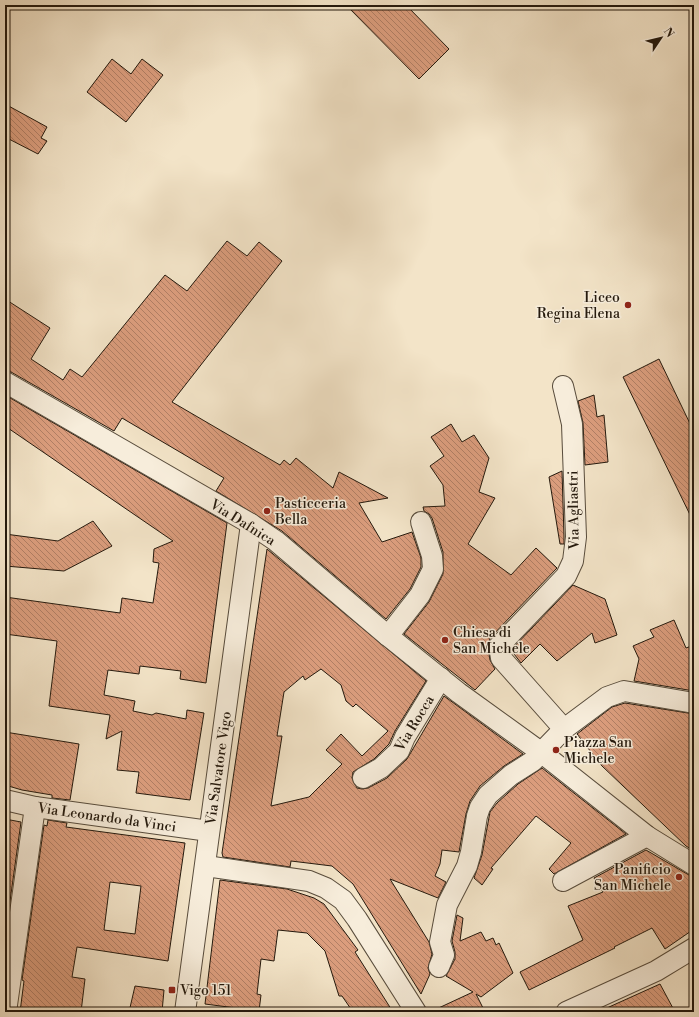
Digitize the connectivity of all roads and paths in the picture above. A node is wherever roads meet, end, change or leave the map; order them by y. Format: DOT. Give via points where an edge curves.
graph roads {
  1 [pos="5,382"];
  2 [pos="563,386"];
  3 [pos="421,522"];
  4 [pos="250,524"];
  5 [pos="388,636"];
  6 [pos="441,678"];
  7 [pos="694,703"];
  8 [pos="566,727"];
  9 [pos="537,757"];
  10 [pos="363,778"];
  11 [pos="5,800"];
  12 [pos="35,807"];
  13 [pos="210,831"];
  14 [pos="648,836"];
  15 [pos="206,866"];
  16 [pos="694,866"];
  17 [pos="563,881"];
  18 [pos="686,953"];
  19 [pos="439,968"];
  20 [pos="588,1007"];
  21 [pos="6,1012"];
  22 [pos="185,1012"];
  23 [pos="416,1012"];
  24 [pos="566,1012"];
  1 -- 4 [label="street, Via Dafnica"];
  2 -- 8 [label="street, Via Agliastri" via="572,424 576,537 573,561 566,576 499,646 501,658"];
  3 -- 5 [label="street" via="432,556 433,570 420,595"];
  4 -- 5 [label="street, Via Dafnica" via="276,541"];
  4 -- 13 [label="street, Via Salvatore Vigo"];
  5 -- 6 [label="street, Via Dafnica"];
  6 -- 9 [label="street, Via Dafnica"];
  6 -- 10 [label="street, Via Rocca" via="399,751 381,768"];
  7 -- 8 [label="street" via="624,691 608,697"];
  8 -- 9 [label="street"];
  9 -- 14 [label="street, Via Dafnica"];
  9 -- 19 [label="street" via="488,795 480,807 467,866 447,905 440,942 444,955"];
  11 -- 12 [label="street, Via Leonardo da Vinci"];
  12 -- 13 [label="street, Via Leonardo da Vinci"];
  12 -- 21 [label="street"];
  13 -- 15 [label="street, Via Salvatore Vigo"];
  14 -- 16 [label="street"];
  14 -- 17 [label="street"];
  15 -- 22 [label="street, Via Salvatore Vigo"];
  15 -- 23 [label="street" via="309,881 326,888 343,900 357,919"];
  18 -- 20 [label="street"];
  20 -- 24 [label="street"];
}
